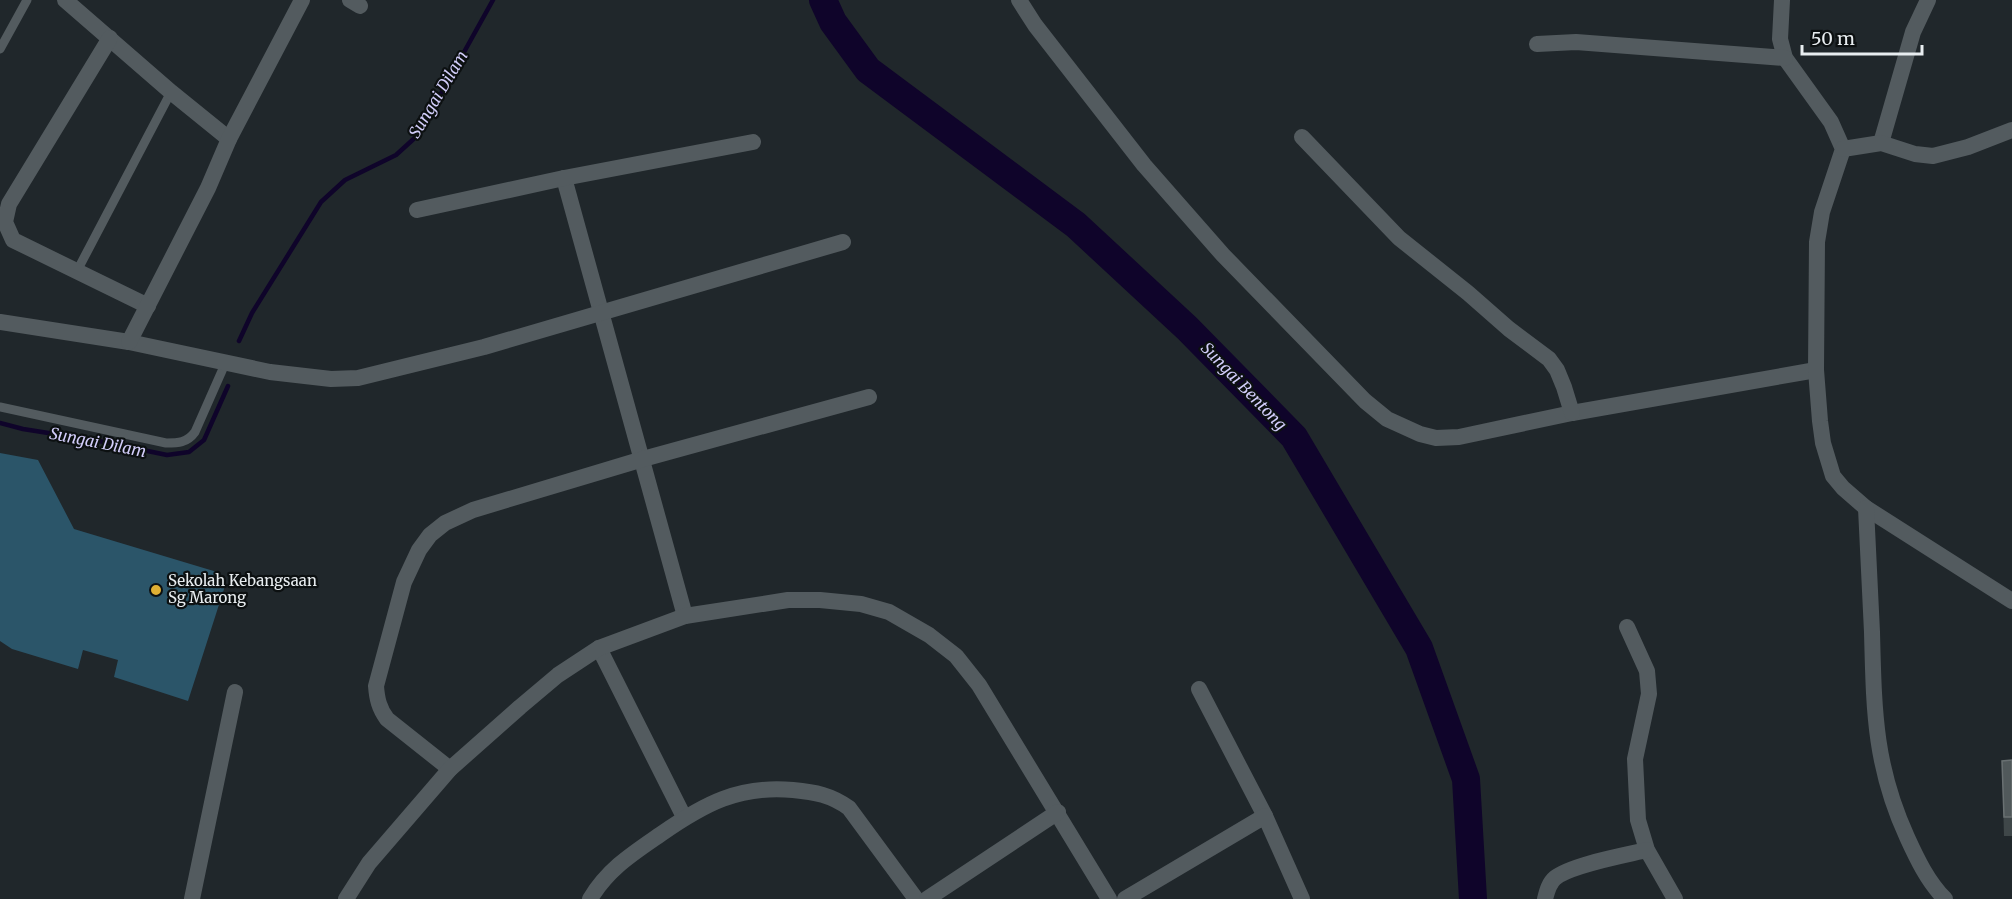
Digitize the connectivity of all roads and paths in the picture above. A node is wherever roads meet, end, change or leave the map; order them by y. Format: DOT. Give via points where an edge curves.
graph roads {
  1 [pos="27,0"];
  2 [pos="65,0"];
  3 [pos="302,0"];
  4 [pos="1019,0"];
  5 [pos="1782,0"];
  6 [pos="1928,0"];
  7 [pos="110,38"];
  8 [pos="1537,44"];
  9 [pos="0,49"];
  10 [pos="1785,58"];
  11 [pos="171,92"];
  12 [pos="2012,130"];
  13 [pos="1302,137"];
  14 [pos="229,139"];
  15 [pos="753,142"];
  16 [pos="1881,143"];
  17 [pos="1843,149"];
  18 [pos="564,178"];
  19 [pos="4,203"];
  20 [pos="417,210"];
  21 [pos="843,242"];
  22 [pos="77,271"];
  23 [pos="148,306"];
  24 [pos="602,313"];
  25 [pos="0,322"];
  26 [pos="129,342"];
  27 [pos="225,364"];
  28 [pos="1816,370"];
  29 [pos="869,398"];
  30 [pos="0,407"];
  31 [pos="1572,413"];
  32 [pos="643,459"];
  33 [pos="1866,508"];
  34 [pos="2012,601"];
  35 [pos="685,616"];
  36 [pos="1627,627"];
  37 [pos="599,648"];
  38 [pos="1199,689"];
  39 [pos="235,692"];
  40 [pos="450,769"];
  41 [pos="1058,812"];
  42 [pos="1265,816"];
  43 [pos="684,817"];
  44 [pos="1647,850"];
  45 [pos="192,899"];
  46 [pos="346,899"];
  47 [pos="590,899"];
  48 [pos="916,899"];
  49 [pos="927,899"];
  50 [pos="1109,899"];
  51 [pos="1125,899"];
  52 [pos="1302,899"];
  53 [pos="1545,899"];
  54 [pos="1676,899"];
  55 [pos="1945,899"];
  1 -- 9 [label="lane"];
  2 -- 7 [label="street"];
  3 -- 14 [label="street"];
  4 -- 31 [label="street" via="1144,165 1223,255 1386,419 1436,438 1459,437"];
  5 -- 10 [label="street" via="1780,39"];
  6 -- 16 [label="street" via="1913,32"];
  7 -- 11 [label="street"];
  7 -- 19 [label="street"];
  8 -- 10 [label="street" via="1576,42"];
  10 -- 17 [label="street" via="1831,122"];
  11 -- 14 [label="street"];
  11 -- 22 [label="lane"];
  12 -- 16 [label="street" via="1933,156"];
  13 -- 31 [label="street" via="1399,238 1549,359 1561,379"];
  14 -- 23 [label="street"];
  15 -- 18 [label="street"];
  16 -- 17 [label="street"];
  17 -- 28 [label="street" via="1819,226"];
  18 -- 20 [label="street"];
  18 -- 24 [label="street"];
  19 -- 22 [label="street" via="5,222 14,240"];
  21 -- 24 [label="street"];
  22 -- 23 [label="street"];
  23 -- 26 [label="street"];
  24 -- 27 [label="street" via="358,378 304,377"];
  24 -- 32 [label="street"];
  25 -- 26 [label="street"];
  26 -- 27 [label="street"];
  27 -- 30 [label="lane" via="195,432 178,443"];
  28 -- 31 [label="street"];
  28 -- 33 [label="street" via="1820,421 1833,476"];
  29 -- 32 [label="street"];
  32 -- 35 [label="street"];
  32 -- 40 [label="street" via="465,513 430,535 419,550 397,606 376,686 377,699 387,719"];
  33 -- 34 [label="street"];
  33 -- 55 [label="street" via="1873,705 1880,758 1890,797 1914,853"];
  35 -- 37 [label="street"];
  35 -- 41 [label="street" via="788,600 861,604 889,612 929,635 968,670"];
  36 -- 44 [label="street" via="1647,671 1648,694 1635,759 1638,820"];
  37 -- 40 [label="street" via="550,682"];
  37 -- 43 [label="street"];
  38 -- 42 [label="street"];
  39 -- 45 [label="street"];
  40 -- 46 [label="street" via="369,863"];
  41 -- 49 [label="street"];
  41 -- 50 [label="street"];
  42 -- 51 [label="street"];
  42 -- 52 [label="street"];
  43 -- 47 [label="street" via="625,858 598,885"];
  43 -- 48 [label="street" via="748,790 771,788 825,794 849,808"];
  44 -- 53 [label="street" via="1557,876"];
  44 -- 54 [label="street"];
}
